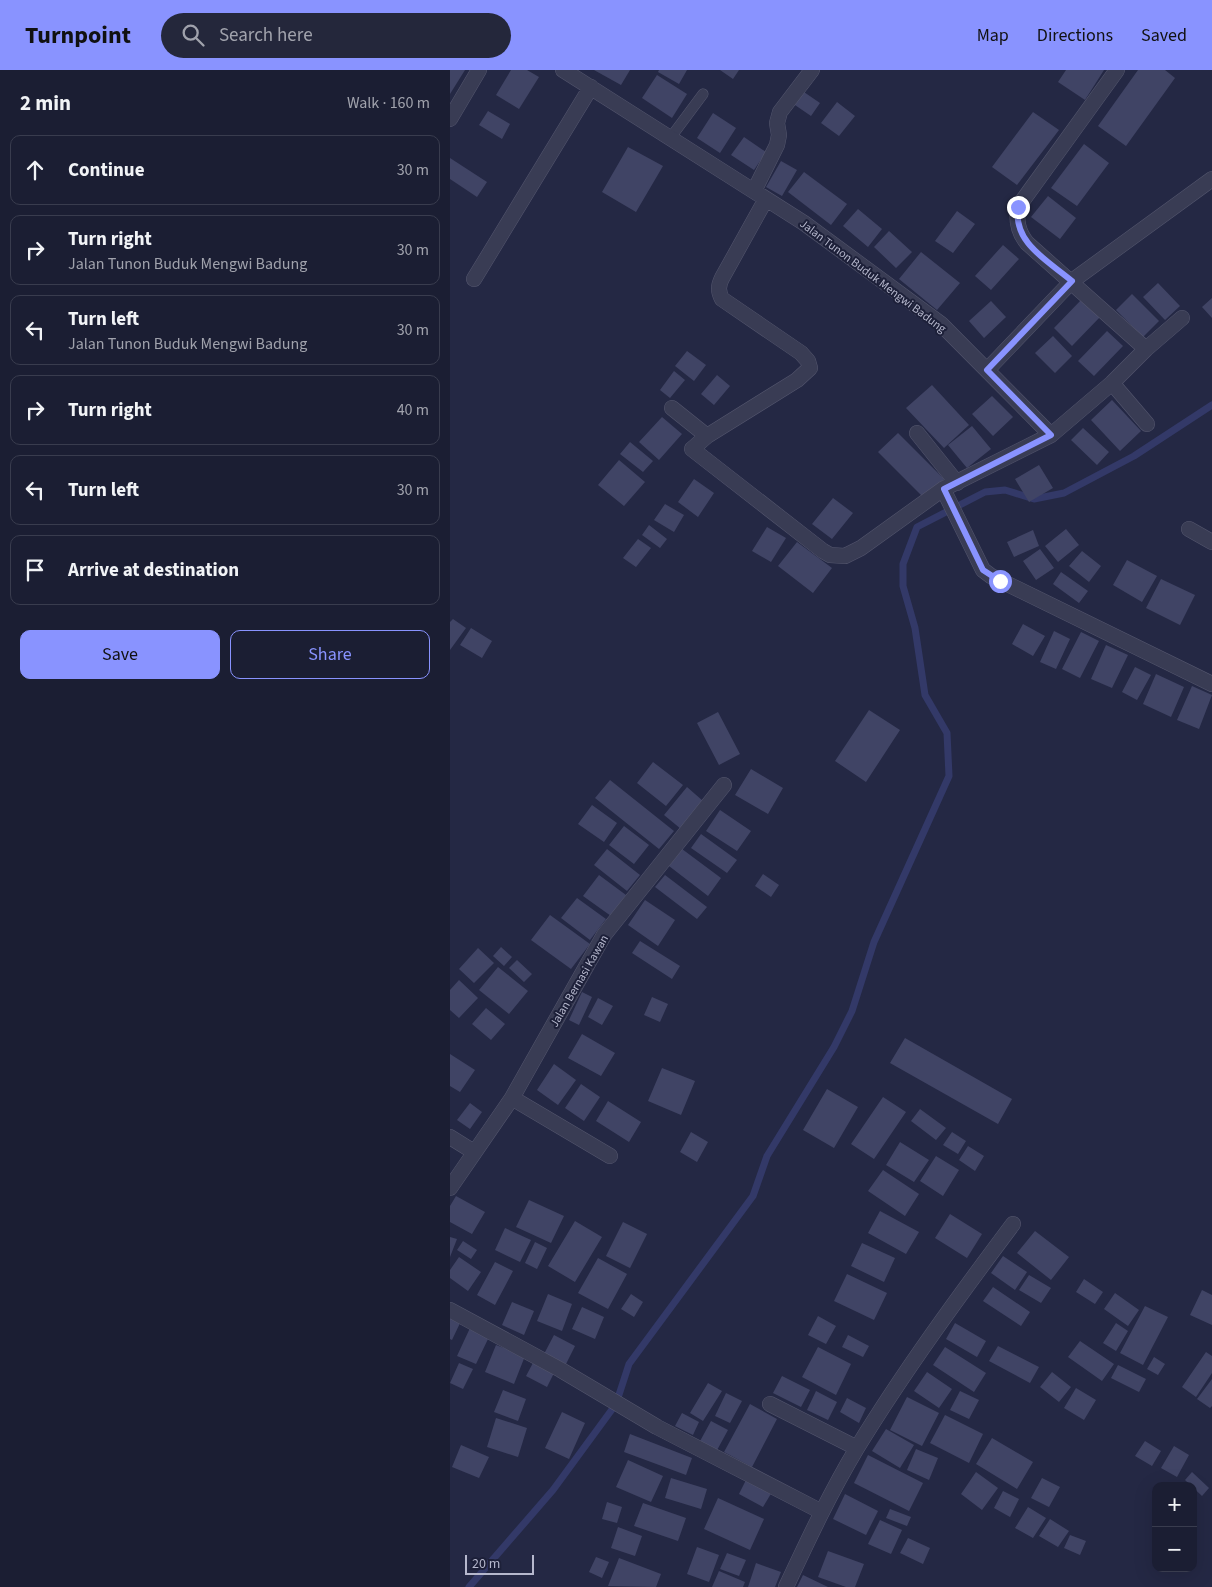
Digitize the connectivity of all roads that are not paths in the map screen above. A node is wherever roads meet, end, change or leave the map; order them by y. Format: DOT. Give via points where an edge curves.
graph roads {
  1 [pos="479,70"];
  2 [pos="564,70"];
  3 [pos="812,70"];
  4 [pos="1117,70"];
  5 [pos="591,87"];
  6 [pos="703,94"];
  7 [pos="450,119"];
  8 [pos="670,137"];
  9 [pos="1212,179"];
  10 [pos="760,195"];
  11 [pos="474,279"];
  12 [pos="1072,281"];
  13 [pos="1182,318"];
  14 [pos="1146,349"];
  15 [pos="987,370"];
  16 [pos="1112,383"];
  17 [pos="672,408"];
  18 [pos="1147,424"];
  19 [pos="917,434"];
  20 [pos="1051,435"];
  21 [pos="707,436"];
  22 [pos="950,490"];
  23 [pos="1189,530"];
  24 [pos="1212,542"];
  25 [pos="1212,684"];
  26 [pos="724,785"];
  27 [pos="512,1098"];
  28 [pos="450,1137"];
  29 [pos="474,1152"];
  30 [pos="610,1156"];
  31 [pos="450,1188"];
  32 [pos="1013,1224"];
  33 [pos="450,1310"];
  34 [pos="770,1404"];
  35 [pos="857,1448"];
  36 [pos="822,1512"];
  37 [pos="786,1587"];
  1 -- 7 [label="street"];
  2 -- 5 [label="street, Jalan Tunon Buduk Mengwi Badung"];
  3 -- 10 [label="street" via="780,112 778,144"];
  4 -- 12 [label="street" via="1018,207 1016,218 1022,237"];
  5 -- 8 [label="street, Jalan Tunon Buduk Mengwi Badung"];
  5 -- 11 [label="street"];
  6 -- 8 [label="lane"];
  8 -- 10 [label="street, Jalan Tunon Buduk Mengwi Badung"];
  9 -- 12 [label="street"];
  10 -- 15 [label="street, Jalan Tunon Buduk Mengwi Badung" via="804,223 941,324"];
  10 -- 21 [label="street" via="718,285 719,293 722,299 801,353 810,368 797,380"];
  12 -- 14 [label="street"];
  12 -- 15 [label="street"];
  13 -- 14 [label="street"];
  14 -- 16 [label="street"];
  15 -- 20 [label="street, Jalan Tunon Buduk Mengwi Badung"];
  16 -- 18 [label="street"];
  16 -- 20 [label="street"];
  17 -- 21 [label="street"];
  19 -- 22 [label="street"];
  20 -- 22 [label="street"];
  21 -- 22 [label="street" via="692,448 830,555 845,556 861,548"];
  22 -- 25 [label="street" via="983,570"];
  23 -- 24 [label="street"];
  26 -- 27 [label="street, Jalan Bernasi Kawan" via="604,936"];
  27 -- 29 [label="street, Jalan Bernasi Kawan"];
  27 -- 30 [label="street"];
  28 -- 29 [label="street"];
  29 -- 31 [label="street, Jalan Bernasi Kawan"];
  32 -- 35 [label="street"];
  33 -- 36 [label="street" via="657,1427"];
  34 -- 35 [label="street"];
  35 -- 36 [label="street"];
  36 -- 37 [label="street"];
}
